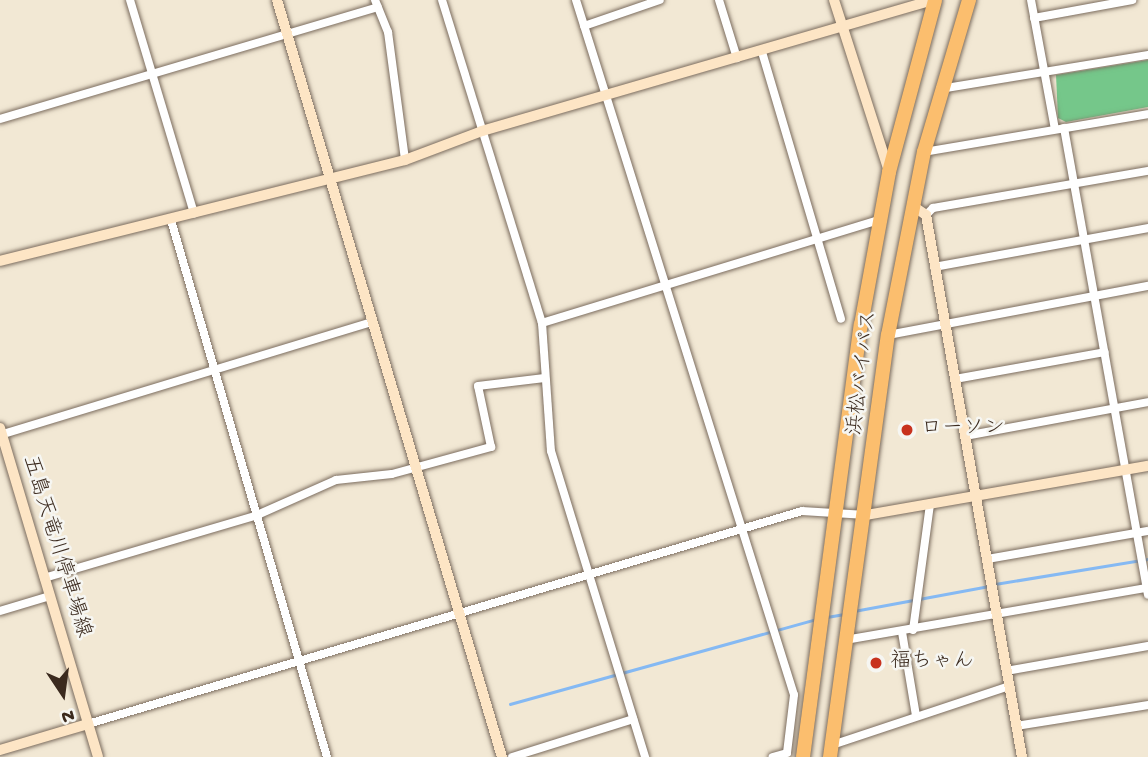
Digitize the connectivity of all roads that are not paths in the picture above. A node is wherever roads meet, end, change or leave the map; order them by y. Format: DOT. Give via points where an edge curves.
graph roads {
  1 [pos="130,0"];
  2 [pos="277,0"];
  3 [pos="442,0"];
  4 [pos="576,0"];
  5 [pos="660,0"];
  6 [pos="719,0"];
  7 [pos="834,0"];
  8 [pos="934,0"];
  9 [pos="969,0"];
  10 [pos="1031,0"];
  11 [pos="1132,0"];
  12 [pos="376,3"];
  13 [pos="1034,18"];
  14 [pos="584,26"];
  15 [pos="842,27"];
  16 [pos="287,34"];
  17 [pos="762,51"];
  18 [pos="1148,55"];
  19 [pos="737,58"];
  20 [pos="151,74"];
  21 [pos="1045,74"];
  22 [pos="940,89"];
  23 [pos="606,95"];
  24 [pos="1148,114"];
  25 [pos="0,119"];
  26 [pos="1060,129"];
  27 [pos="482,131"];
  28 [pos="924,152"];
  29 [pos="405,160"];
  30 [pos="1148,171"];
  31 [pos="889,172"];
  32 [pos="331,180"];
  33 [pos="1076,184"];
  34 [pos="913,206"];
  35 [pos="194,214"];
  36 [pos="926,215"];
  37 [pos="171,220"];
  38 [pos="879,220"];
  39 [pos="1148,229"];
  40 [pos="815,239"];
  41 [pos="1085,240"];
  42 [pos="0,261"];
  43 [pos="934,267"];
  44 [pos="666,284"];
  45 [pos="1148,286"];
  46 [pos="1097,296"];
  47 [pos="841,320"];
  48 [pos="371,322"];
  49 [pos="542,323"];
  50 [pos="944,323"];
  51 [pos="888,335"];
  52 [pos="1105,352"];
  53 [pos="214,370"];
  54 [pos="545,377"];
  55 [pos="955,379"];
  56 [pos="1148,402"];
  57 [pos="1115,408"];
  58 [pos="1,432"];
  59 [pos="965,436"];
  60 [pos="1148,466"];
  61 [pos="415,468"];
  62 [pos="1128,469"];
  63 [pos="975,498"];
  64 [pos="930,505"];
  65 [pos="835,509"];
  66 [pos="866,515"];
  67 [pos="255,516"];
  68 [pos="742,528"];
  69 [pos="1148,531"];
  70 [pos="1138,533"];
  71 [pos="987,559"];
  72 [pos="589,575"];
  73 [pos="44,578"];
  74 [pos="1147,591"];
  75 [pos="50,596"];
  76 [pos="0,611"];
  77 [pos="996,615"];
  78 [pos="461,616"];
  79 [pos="913,630"];
  80 [pos="902,632"];
  81 [pos="845,640"];
  82 [pos="1148,646"];
  83 [pos="299,661"];
  84 [pos="1006,671"];
  85 [pos="1009,686"];
  86 [pos="1148,705"];
  87 [pos="916,716"];
  88 [pos="633,719"];
  89 [pos="88,724"];
  90 [pos="1016,726"];
  91 [pos="0,750"];
  92 [pos="831,751"];
  93 [pos="98,757"];
  94 [pos="327,757"];
  95 [pos="502,757"];
  96 [pos="512,757"];
  97 [pos="645,757"];
  98 [pos="773,757"];
  99 [pos="803,757"];
  100 [pos="1022,757"];
  1 -- 20 [label="street"];
  2 -- 16 [label="street"];
  3 -- 27 [label="street"];
  4 -- 14 [label="street"];
  5 -- 14 [label="street"];
  6 -- 19 [label="street"];
  7 -- 15 [label="street"];
  8 -- 15 [label="street"];
  8 -- 31 [label="highway, 浜松バイパス"];
  9 -- 22 [label="highway, 浜松バイパス"];
  10 -- 13 [label="street"];
  11 -- 13 [label="street"];
  12 -- 16 [label="street"];
  12 -- 29 [label="street" via="387,32"];
  13 -- 21 [label="street"];
  14 -- 23 [label="street"];
  15 -- 17 [label="street"];
  15 -- 31 [label="street"];
  16 -- 20 [label="street"];
  16 -- 32 [label="street"];
  17 -- 19 [label="street"];
  17 -- 40 [label="street"];
  18 -- 21 [label="street"];
  19 -- 23 [label="street"];
  20 -- 25 [label="street"];
  20 -- 35 [label="street"];
  21 -- 22 [label="street"];
  21 -- 26 [label="street"];
  22 -- 28 [label="highway, 浜松バイパス"];
  23 -- 27 [label="street"];
  23 -- 44 [label="street"];
  24 -- 26 [label="street"];
  26 -- 28 [label="street"];
  26 -- 33 [label="street"];
  27 -- 29 [label="street"];
  27 -- 49 [label="street"];
  28 -- 34 [label="highway, 浜松バイパス"];
  29 -- 32 [label="street"];
  30 -- 33 [label="street"];
  31 -- 38 [label="highway, 浜松バイパス"];
  32 -- 35 [label="street"];
  32 -- 48 [label="street"];
  33 -- 36 [label="street" via="933,208"];
  33 -- 41 [label="street"];
  34 -- 36 [label="street"];
  34 -- 51 [label="highway, 浜松バイパス"];
  35 -- 37 [label="street"];
  36 -- 43 [label="street"];
  37 -- 42 [label="street"];
  37 -- 53 [label="street"];
  38 -- 40 [label="street"];
  38 -- 65 [label="highway, 浜松バイパス"];
  39 -- 41 [label="street"];
  40 -- 44 [label="street"];
  40 -- 47 [label="street"];
  41 -- 43 [label="street"];
  41 -- 46 [label="street"];
  43 -- 50 [label="street"];
  44 -- 49 [label="street"];
  44 -- 68 [label="street"];
  45 -- 46 [label="street"];
  46 -- 50 [label="street"];
  46 -- 52 [label="street"];
  48 -- 53 [label="street"];
  48 -- 61 [label="street"];
  49 -- 54 [label="street"];
  50 -- 51 [label="street"];
  50 -- 55 [label="street"];
  51 -- 66 [label="highway, 浜松バイパス"];
  52 -- 55 [label="street"];
  52 -- 57 [label="street"];
  53 -- 58 [label="street"];
  53 -- 67 [label="street"];
  54 -- 61 [label="street" via="478,386 491,447"];
  54 -- 72 [label="street" via="551,451"];
  55 -- 59 [label="street"];
  56 -- 57 [label="street"];
  57 -- 59 [label="street"];
  57 -- 62 [label="street"];
  58 -- 73 [label="street, 五島天竜川停車場線"];
  59 -- 63 [label="street"];
  60 -- 62 [label="street"];
  61 -- 67 [label="street" via="326,483"];
  61 -- 78 [label="street"];
  62 -- 63 [label="street"];
  62 -- 70 [label="street"];
  63 -- 64 [label="street"];
  63 -- 71 [label="street"];
  64 -- 66 [label="street"];
  64 -- 79 [label="street"];
  65 -- 66 [label="street"];
  65 -- 68 [label="street"];
  65 -- 99 [label="highway, 浜松バイパス"];
  66 -- 81 [label="highway, 浜松バイパス"];
  67 -- 73 [label="street"];
  67 -- 83 [label="street"];
  68 -- 72 [label="street"];
  68 -- 98 [label="street" via="793,695 787,753"];
  69 -- 70 [label="street"];
  70 -- 71 [label="street"];
  70 -- 74 [label="street"];
  71 -- 77 [label="street"];
  72 -- 78 [label="street"];
  72 -- 88 [label="street"];
  73 -- 75 [label="street, 五島天竜川停車場線"];
  74 -- 77 [label="street"];
  75 -- 76 [label="street"];
  75 -- 89 [label="street, 五島天竜川停車場線"];
  77 -- 79 [label="street"];
  77 -- 84 [label="street"];
  78 -- 83 [label="street"];
  78 -- 95 [label="street"];
  79 -- 80 [label="street"];
  80 -- 81 [label="street"];
  80 -- 87 [label="street"];
  81 -- 92 [label="highway, 浜松バイパス"];
  82 -- 84 [label="street"];
  83 -- 89 [label="street"];
  83 -- 94 [label="street"];
  84 -- 85 [label="street"];
  85 -- 87 [label="street"];
  85 -- 90 [label="street"];
  86 -- 90 [label="street"];
  87 -- 92 [label="street"];
  88 -- 96 [label="street"];
  88 -- 97 [label="street"];
  89 -- 91 [label="street"];
  89 -- 93 [label="street, 五島天竜川停車場線"];
  90 -- 100 [label="street"];
}
